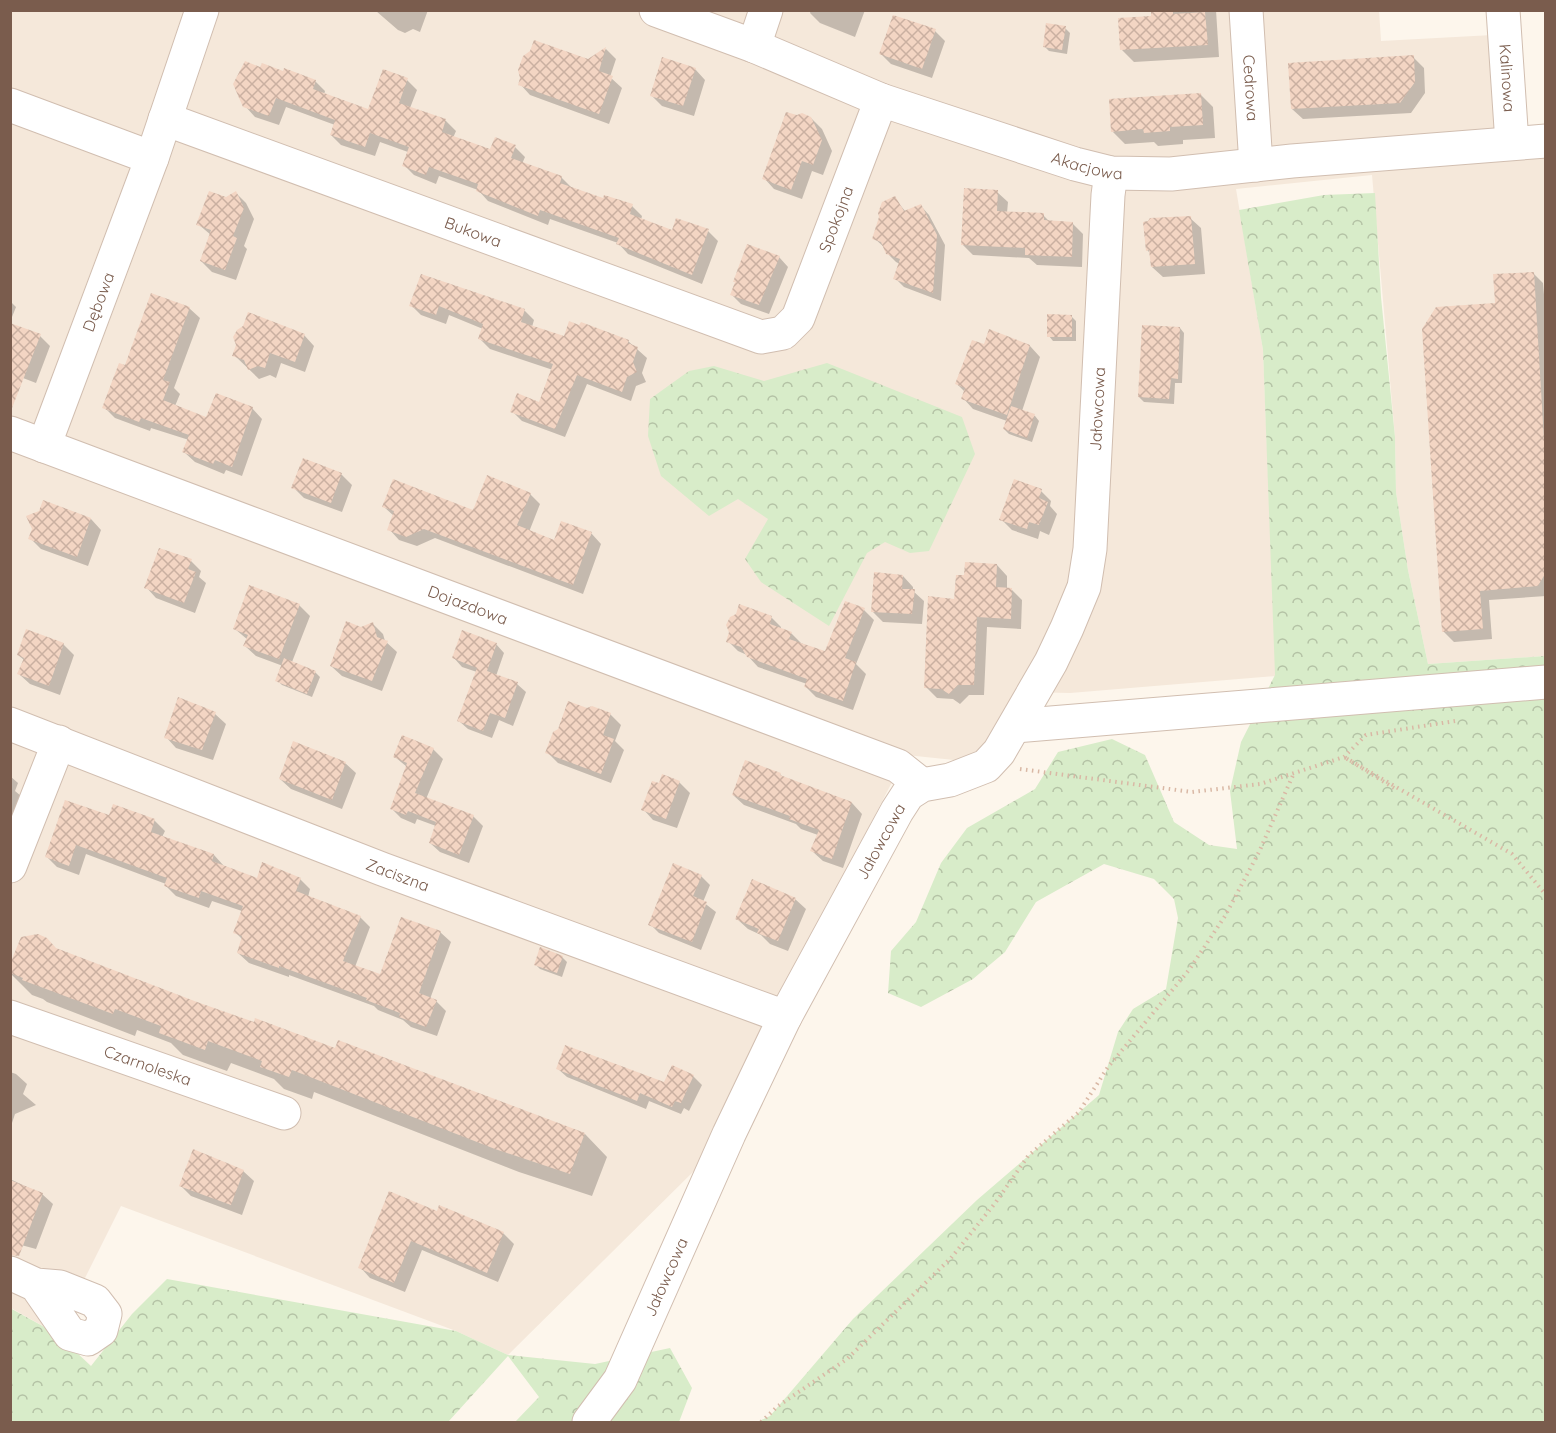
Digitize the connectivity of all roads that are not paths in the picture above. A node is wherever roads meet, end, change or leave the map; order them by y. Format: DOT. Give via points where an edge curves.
graph roads {
  1 [pos="202,10"];
  2 [pos="656,10"];
  3 [pos="766,10"];
  4 [pos="1246,10"];
  5 [pos="1503,10"];
  6 [pos="754,46"];
  7 [pos="881,100"];
  8 [pos="10,105"];
  9 [pos="165,119"];
  10 [pos="1545,141"];
  11 [pos="1512,143"];
  12 [pos="152,158"];
  13 [pos="1256,165"];
  14 [pos="1111,173"];
  15 [pos="783,333"];
  16 [pos="10,433"];
  17 [pos="44,446"];
  18 [pos="1545,682"];
  19 [pos="10,724"];
  20 [pos="1015,726"];
  21 [pos="59,742"];
  22 [pos="922,785"];
  23 [pos="10,866"];
  24 [pos="10,1017"];
  25 [pos="785,1017"];
  26 [pos="284,1113"];
  27 [pos="589,1422"];
  1 -- 9 [label="street, Dębowa"];
  2 -- 6 [label="street, Akacjowa"];
  3 -- 6 [label="street"];
  4 -- 13 [label="street, Cedrowa"];
  5 -- 11 [label="street, Kalinowa"];
  6 -- 7 [label="street, Akacjowa"];
  7 -- 14 [label="street, Akacjowa"];
  7 -- 15 [label="street, Spokojna" via="798,318"];
  8 -- 12 [label="street"];
  9 -- 12 [label="street, Dębowa"];
  9 -- 15 [label="street, Bukowa" via="761,337"];
  10 -- 11 [label="street, Akacjowa"];
  11 -- 13 [label="street, Akacjowa"];
  12 -- 17 [label="street, Dębowa"];
  13 -- 14 [label="street, Akacjowa" via="1171,174"];
  14 -- 20 [label="street, Jałowcowa" via="1090,549 1084,587 1051,662"];
  16 -- 17 [label="street, Dojazdowa"];
  17 -- 22 [label="street, Dojazdowa" via="898,766"];
  18 -- 20 [label="street"];
  19 -- 21 [label="street, Zaciszna"];
  20 -- 22 [label="street, Jałowcowa" via="986,766 950,780"];
  21 -- 23 [label="street"];
  21 -- 25 [label="street, Zaciszna" via="382,869"];
  22 -- 25 [label="street, Jałowcowa" via="908,794 897,811"];
  24 -- 26 [label="street, Czarnoleska"];
  25 -- 27 [label="street, Jałowcowa" via="620,1380"];
}
